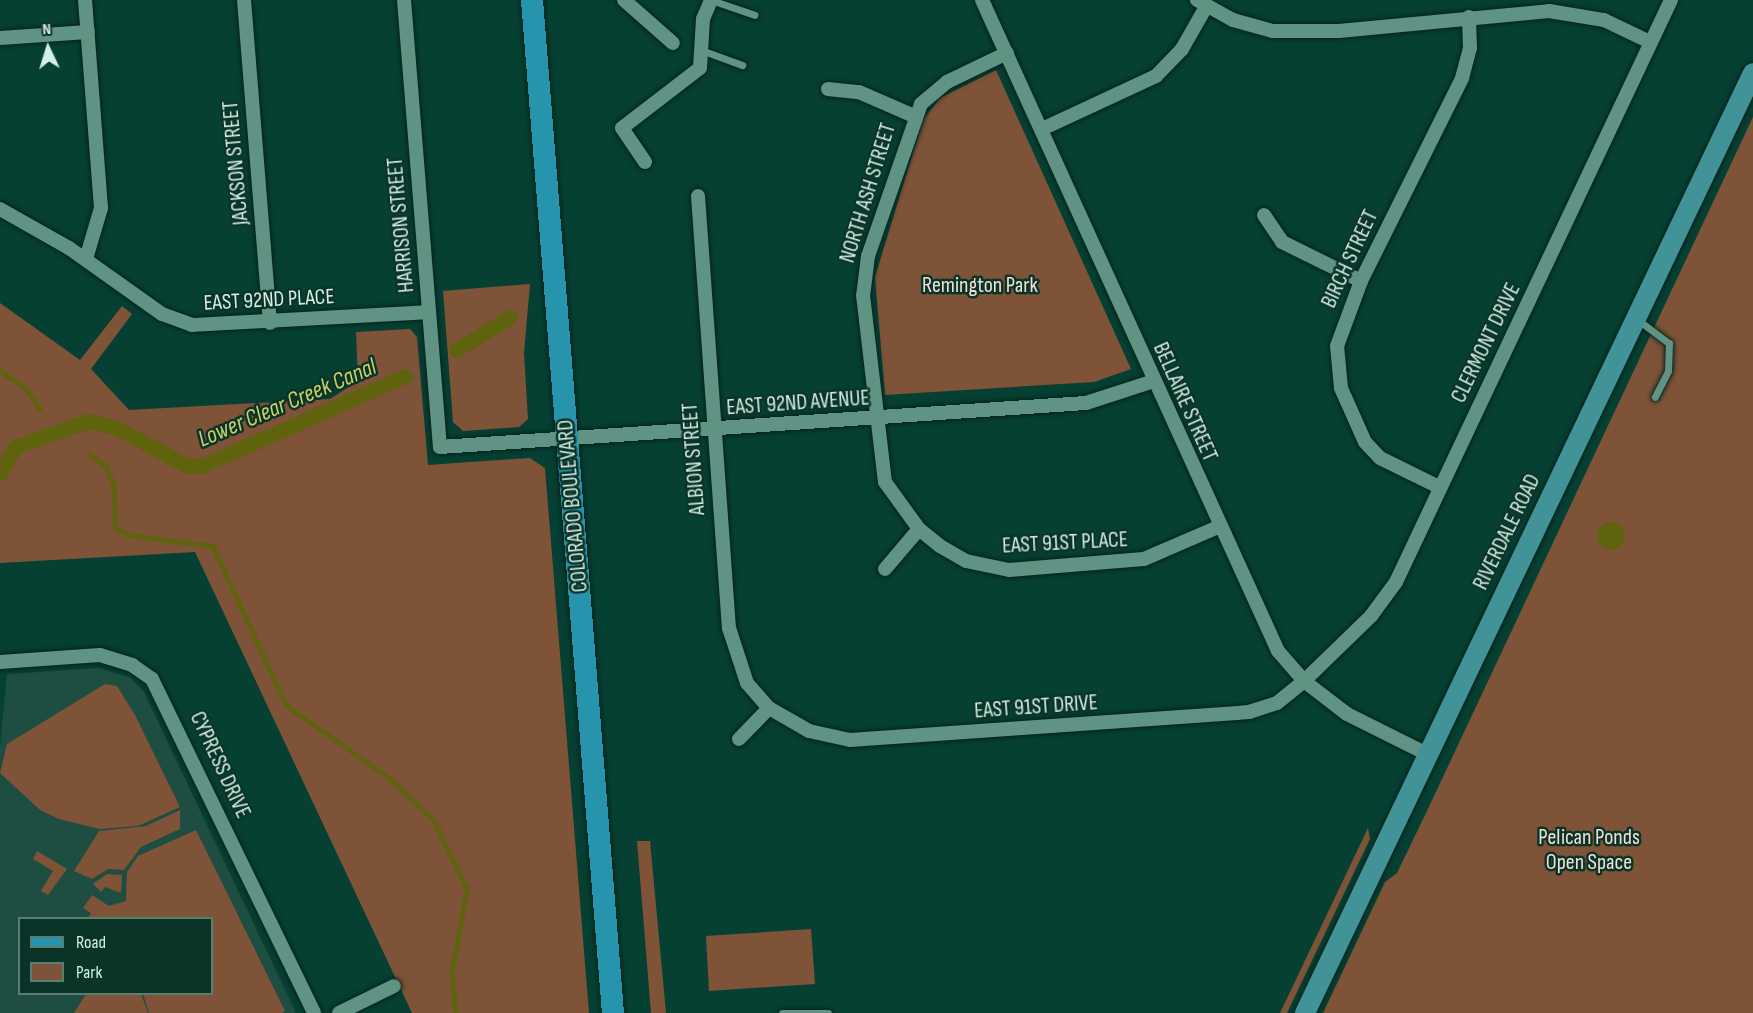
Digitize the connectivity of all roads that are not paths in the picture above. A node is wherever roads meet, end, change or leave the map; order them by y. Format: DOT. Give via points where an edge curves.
graph roads {
  1 [pos="85,0"];
  2 [pos="244,0"];
  3 [pos="404,0"];
  4 [pos="532,0"];
  5 [pos="624,0"];
  6 [pos="711,0"];
  7 [pos="982,0"];
  8 [pos="1671,0"];
  9 [pos="1202,3"];
  10 [pos="755,15"];
  11 [pos="1468,17"];
  12 [pos="88,32"];
  13 [pos="0,38"];
  14 [pos="1650,42"];
  15 [pos="673,43"];
  16 [pos="701,50"];
  17 [pos="1007,52"];
  18 [pos="742,64"];
  19 [pos="1753,73"];
  20 [pos="828,89"];
  21 [pos="914,116"];
  22 [pos="1042,129"];
  23 [pos="645,162"];
  24 [pos="699,196"];
  25 [pos="0,209"];
  26 [pos="1264,215"];
  27 [pos="86,259"];
  28 [pos="1361,281"];
  29 [pos="429,312"];
  30 [pos="1636,318"];
  31 [pos="270,323"];
  32 [pos="1154,381"];
  33 [pos="1655,397"];
  34 [pos="874,419"];
  35 [pos="712,430"];
  36 [pos="567,440"];
  37 [pos="440,447"];
  38 [pos="1439,487"];
  39 [pos="1218,527"];
  40 [pos="919,529"];
  41 [pos="885,569"];
  42 [pos="0,662"];
  43 [pos="1304,681"];
  44 [pos="769,708"];
  45 [pos="739,739"];
  46 [pos="1427,754"];
  47 [pos="394,986"];
  48 [pos="314,1013"];
  49 [pos="339,1013"];
  50 [pos="613,1013"];
  51 [pos="782,1013"];
  52 [pos="828,1013"];
  53 [pos="1305,1013"];
  1 -- 12 [label="street"];
  2 -- 31 [label="street, JACKSON STREET"];
  3 -- 29 [label="street, HARRISON STREET"];
  4 -- 36 [label="main road, COLORADO BOULEVARD"];
  5 -- 15 [label="street"];
  6 -- 10 [label="lane"];
  6 -- 16 [label="street" via="703,19"];
  7 -- 17 [label="street, BELLAIRE STREET"];
  8 -- 14 [label="street, CLERMONT DRIVE"];
  9 -- 11 [label="street" via="1259,28 1292,33"];
  9 -- 22 [label="street" via="1182,49 1156,76"];
  11 -- 14 [label="street" via="1567,12 1604,20"];
  11 -- 28 [label="street, BIRCH STREET" via="1470,48 1462,78"];
  12 -- 13 [label="street"];
  12 -- 27 [label="street" via="101,208"];
  14 -- 38 [label="street, CLERMONT DRIVE"];
  16 -- 18 [label="lane"];
  16 -- 23 [label="street" via="700,68 622,128"];
  17 -- 21 [label="street, NORTH ASH STREET" via="939,87"];
  17 -- 22 [label="street, BELLAIRE STREET"];
  19 -- 30 [label="street, RIVERDALE ROAD"];
  20 -- 21 [label="street" via="860,92"];
  21 -- 34 [label="street, NORTH ASH STREET" via="864,275"];
  22 -- 32 [label="street, BELLAIRE STREET"];
  24 -- 35 [label="street, ALBION STREET"];
  25 -- 27 [label="street, EAST 92ND PLACE"];
  26 -- 28 [label="street" via="1282,242"];
  27 -- 31 [label="street, EAST 92ND PLACE" via="176,321 207,326"];
  28 -- 38 [label="street, BIRCH STREET" via="1337,346 1348,409 1380,458"];
  29 -- 31 [label="street, EAST 92ND PLACE"];
  29 -- 37 [label="street, HARRISON STREET"];
  30 -- 33 [label="lane" via="1669,343 1668,371"];
  30 -- 46 [label="street, RIVERDALE ROAD"];
  32 -- 34 [label="street, EAST 92ND AVENUE" via="1086,403"];
  32 -- 39 [label="street, BELLAIRE STREET"];
  34 -- 35 [label="street, EAST 92ND AVENUE"];
  34 -- 40 [label="street, NORTH ASH STREET" via="885,482"];
  35 -- 36 [label="street, EAST 92ND AVENUE"];
  35 -- 44 [label="street, ALBION STREET" via="733,646 747,683"];
  36 -- 37 [label="street, EAST 92ND AVENUE"];
  36 -- 50 [label="main road, COLORADO BOULEVARD"];
  38 -- 43 [label="street, CLERMONT DRIVE" via="1385,600"];
  39 -- 40 [label="street, EAST 91ST PLACE" via="1144,559 1022,570 966,561"];
  39 -- 43 [label="street, BELLAIRE STREET" via="1268,635"];
  40 -- 41 [label="street"];
  42 -- 48 [label="street, CYPRESS DRIVE" via="100,655 123,660 152,679"];
  43 -- 44 [label="street, EAST 91ST DRIVE" via="1277,703 1249,712 867,740 821,736"];
  43 -- 46 [label="street, BELLAIRE STREET" via="1368,727"];
  44 -- 45 [label="street"];
  46 -- 53 [label="street, RIVERDALE ROAD"];
  47 -- 49 [label="street"];
  51 -- 52 [label="lane"];
}
